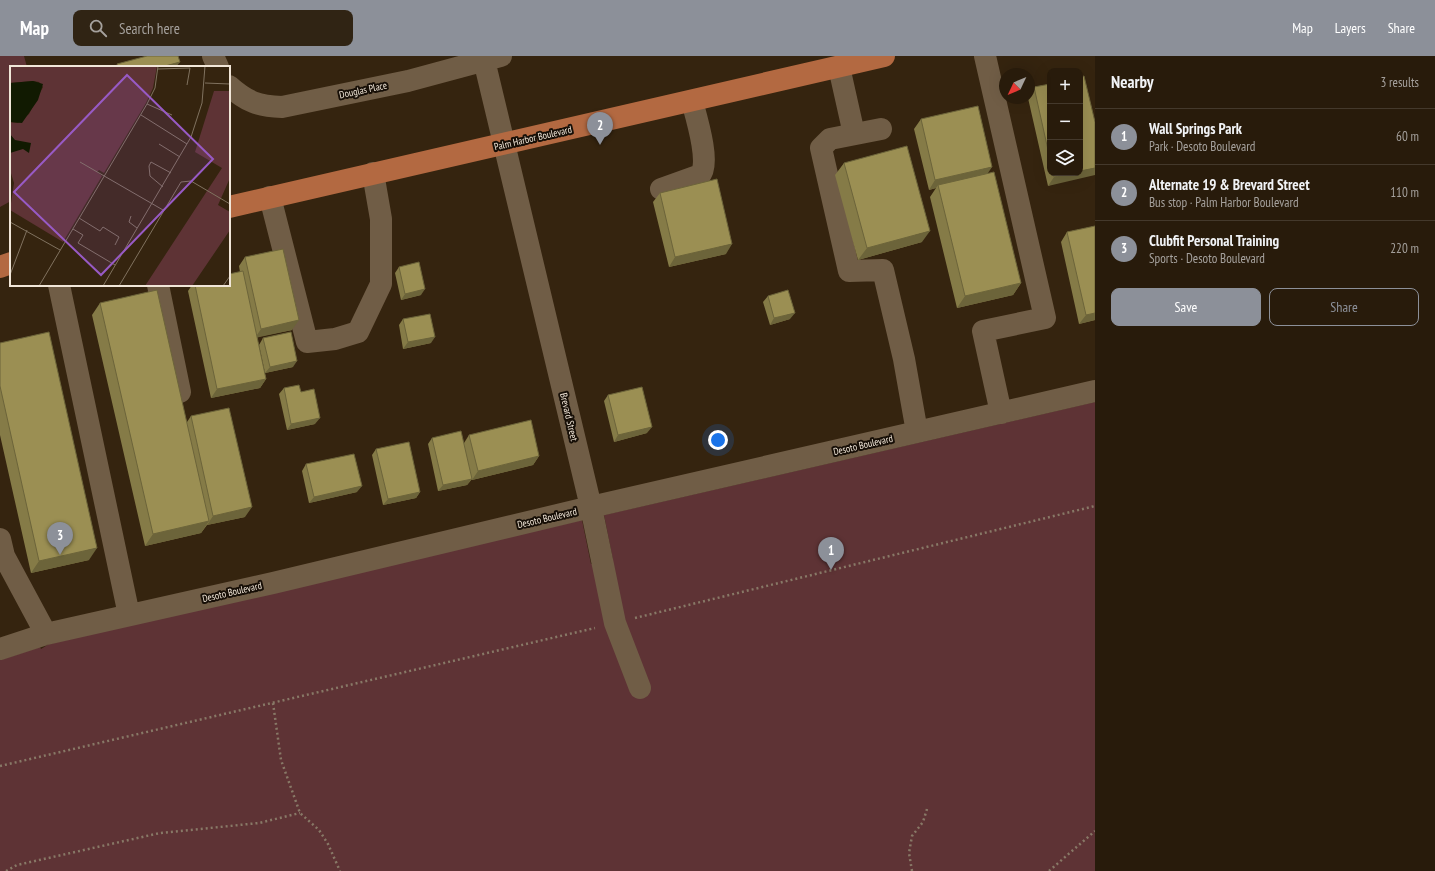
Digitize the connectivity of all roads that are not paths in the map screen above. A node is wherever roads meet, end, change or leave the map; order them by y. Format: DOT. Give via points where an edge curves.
graph roads {
  1 [pos="213,56"];
  2 [pos="884,56"];
  3 [pos="985,56"];
  4 [pos="492,58"];
  5 [pos="218,66"];
  6 [pos="839,67"];
  7 [pos="230,87"];
  8 [pos="692,101"];
  9 [pos="881,129"];
  10 [pos="854,134"];
  11 [pos="505,144"];
  12 [pos="373,173"];
  13 [pos="661,189"];
  14 [pos="270,197"];
  15 [pos="230,207"];
  16 [pos="10,263"];
  17 [pos="0,267"];
  18 [pos="59,286"];
  19 [pos="158,286"];
  20 [pos="1095,391"];
  21 [pos="180,392"];
  22 [pos="1001,412"];
  23 [pos="917,432"];
  24 [pos="591,507"];
  25 [pos="0,539"];
  26 [pos="128,616"];
  27 [pos="46,634"];
  28 [pos="0,649"];
  29 [pos="640,688"];
  1 -- 5 [label="street"];
  2 -- 6 [label="main road, Palm Harbor Boulevard"];
  3 -- 22 [label="street" via="1044,318 983,331"];
  4 -- 7 [label="street, Douglas Place" via="408,81 282,107 262,107 240,96"];
  4 -- 11 [label="street, Brevard Street"];
  6 -- 8 [label="main road, Palm Harbor Boulevard"];
  6 -- 10 [label="street"];
  8 -- 11 [label="main road, Palm Harbor Boulevard"];
  8 -- 13 [label="street" via="705,161 703,173"];
  9 -- 10 [label="street"];
  10 -- 23 [label="street" via="830,138 821,148 849,270 883,270 904,359"];
  11 -- 12 [label="main road, Palm Harbor Boulevard"];
  11 -- 24 [label="street, Brevard Street"];
  12 -- 14 [label="main road, Palm Harbor Boulevard"];
  12 -- 14 [label="street" via="381,219 381,284 358,332 335,339 307,342"];
  14 -- 15 [label="main road, Palm Harbor Boulevard"];
  16 -- 17 [label="main road"];
  18 -- 26 [label="street"];
  19 -- 21 [label="street"];
  20 -- 22 [label="street, Desoto Boulevard"];
  22 -- 23 [label="street, Desoto Boulevard"];
  23 -- 24 [label="street, Desoto Boulevard"];
  24 -- 26 [label="street, Desoto Boulevard"];
  24 -- 29 [label="street, Brevard Street" via="615,623"];
  25 -- 27 [label="street" via="4,556"];
  26 -- 27 [label="street, Desoto Boulevard"];
  27 -- 28 [label="street, Desoto Boulevard"];
}
